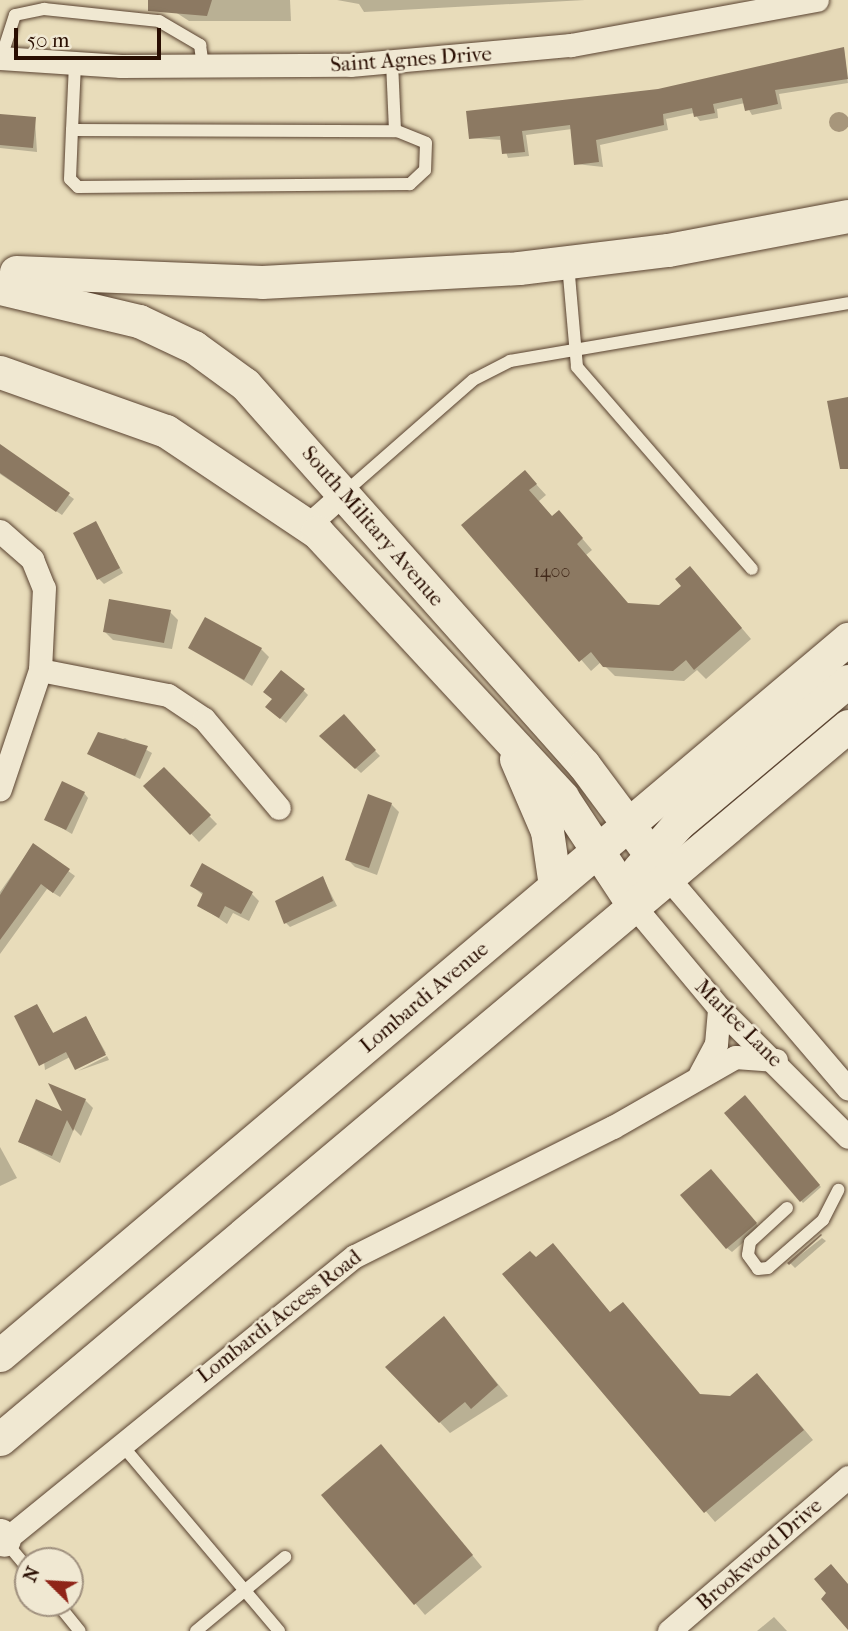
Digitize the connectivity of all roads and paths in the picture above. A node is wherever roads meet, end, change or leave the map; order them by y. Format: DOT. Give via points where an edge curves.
graph roads {
  1 [pos="817,0"];
  2 [pos="0,58"];
  3 [pos="392,62"];
  4 [pos="75,63"];
  5 [pos="203,66"];
  6 [pos="72,130"];
  7 [pos="395,131"];
  8 [pos="848,215"];
  9 [pos="568,264"];
  10 [pos="0,271"];
  11 [pos="0,288"];
  12 [pos="848,303"];
  13 [pos="573,351"];
  14 [pos="0,372"];
  15 [pos="344,493"];
  16 [pos="308,524"];
  17 [pos="0,531"];
  18 [pos="752,569"];
  19 [pos="848,639"];
  20 [pos="40,670"];
  21 [pos="848,681"];
  22 [pos="848,726"];
  23 [pos="509,740"];
  24 [pos="0,789"];
  25 [pos="279,808"];
  26 [pos="639,837"];
  27 [pos="599,849"];
  28 [pos="668,878"];
  29 [pos="555,886"];
  30 [pos="634,906"];
  31 [pos="719,1008"];
  32 [pos="776,1060"];
  33 [pos="700,1074"];
  34 [pos="848,1089"];
  35 [pos="848,1137"];
  36 [pos="838,1190"];
  37 [pos="788,1208"];
  38 [pos="0,1355"];
  39 [pos="0,1440"];
  40 [pos="121,1444"];
  41 [pos="848,1477"];
  42 [pos="2,1540"];
  43 [pos="14,1553"];
  44 [pos="285,1557"];
  45 [pos="245,1590"];
  46 [pos="68,1617"];
  47 [pos="80,1631"];
  48 [pos="196,1631"];
  49 [pos="279,1631"];
  50 [pos="669,1631"];
  1 -- 3 [label="street, Saint Agnes Drive" via="571,45"];
  2 -- 4 [label="street, Saint Agnes Drive"];
  2 -- 5 [label="lane" via="15,15 44,9 159,21 200,44"];
  3 -- 5 [label="street, Saint Agnes Drive"];
  3 -- 7 [label="lane"];
  4 -- 5 [label="street, Saint Agnes Drive"];
  4 -- 6 [label="lane"];
  6 -- 7 [label="lane"];
  6 -- 7 [label="lane" via="70,179 84,188 416,183 425,170 426,143"];
  8 -- 9 [label="main road"];
  9 -- 10 [label="main road" via="262,282"];
  9 -- 13 [label="lane"];
  11 -- 15 [label="main road, South Military Avenue" via="110,310 188,343 257,396"];
  12 -- 13 [label="lane"];
  13 -- 15 [label="lane" via="510,361 473,380"];
  13 -- 18 [label="lane" via="577,367"];
  14 -- 16 [label="main road, South Military Avenue" via="166,431"];
  15 -- 16 [label="street"];
  15 -- 26 [label="main road, South Military Avenue"];
  16 -- 23 [label="main road, South Military Avenue" via="376,590"];
  17 -- 20 [label="street" via="32,559 44,588"];
  19 -- 26 [label="main road, Lombardi Avenue"];
  20 -- 24 [label="street"];
  20 -- 25 [label="street" via="168,695 204,719"];
  21 -- 26 [label="main road"];
  22 -- 28 [label="main road"];
  23 -- 27 [label="main road, South Military Avenue"];
  23 -- 29 [label="main road" via="547,831"];
  26 -- 27 [label="main road, Lombardi Avenue"];
  26 -- 28 [label="main road, South Military Avenue"];
  26 -- 30 [label="main road"];
  27 -- 29 [label="main road, Lombardi Avenue"];
  27 -- 30 [label="main road, South Military Avenue"];
  28 -- 30 [label="main road"];
  28 -- 34 [label="street, Marlee Lane"];
  29 -- 38 [label="main road, Lombardi Avenue"];
  30 -- 31 [label="street, Marlee Lane"];
  30 -- 39 [label="main road"];
  31 -- 32 [label="street, Marlee Lane"];
  31 -- 33 [label="street" via="716,1044"];
  32 -- 33 [label="street, Lombardi Access Road" via="741,1055"];
  32 -- 35 [label="street, Marlee Lane"];
  33 -- 40 [label="street, Lombardi Access Road" via="613,1127 355,1256"];
  36 -- 37 [label="lane" via="823,1220 760,1270 749,1258 750,1242"];
  40 -- 42 [label="street, Lombardi Access Road"];
  40 -- 45 [label="lane"];
  41 -- 50 [label="street, Brookwood Drive"];
  42 -- 43 [label="lane"];
  44 -- 45 [label="lane"];
  45 -- 48 [label="lane"];
  45 -- 49 [label="lane"];
  46 -- 47 [label="lane"];
}
